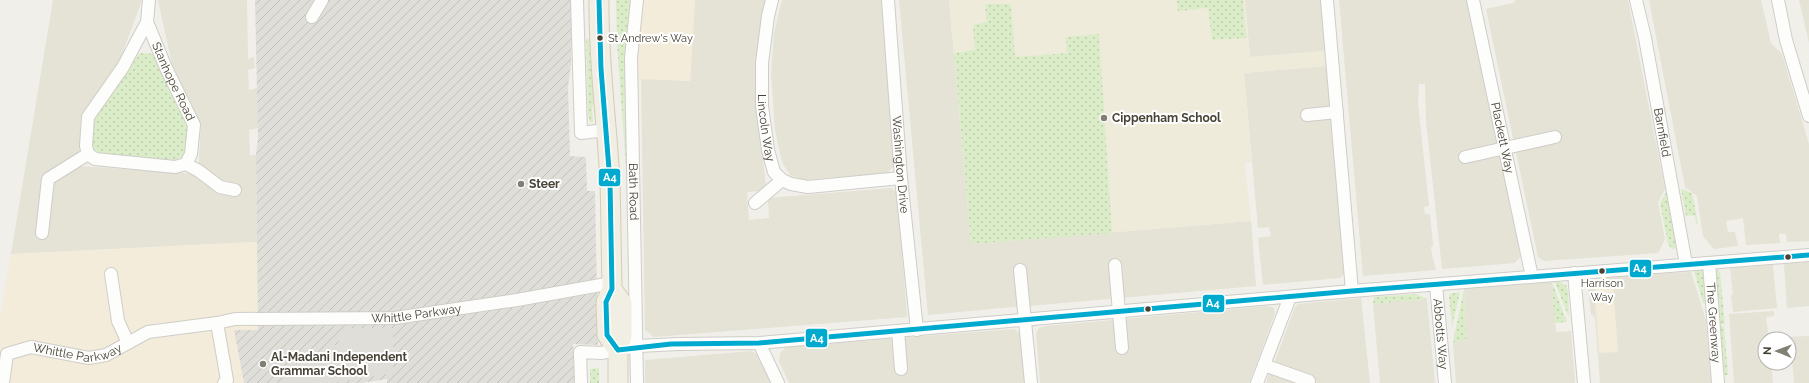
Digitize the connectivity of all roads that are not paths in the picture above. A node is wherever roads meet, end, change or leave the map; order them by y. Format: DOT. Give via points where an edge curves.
graph roads {
  1 [pos="149,0"];
  2 [pos="322,0"];
  3 [pos="577,0"];
  4 [pos="599,0"];
  5 [pos="637,0"];
  6 [pos="772,0"];
  7 [pos="888,0"];
  8 [pos="1328,0"];
  9 [pos="1473,0"];
  10 [pos="1636,0"];
  11 [pos="1778,0"];
  12 [pos="312,17"];
  13 [pos="147,22"];
  14 [pos="1337,112"];
  15 [pos="1307,115"];
  16 [pos="1809,116"];
  17 [pos="605,130"];
  18 [pos="1555,137"];
  19 [pos="1503,148"];
  20 [pos="88,154"];
  21 [pos="1465,157"];
  22 [pos="186,164"];
  23 [pos="901,178"];
  24 [pos="782,180"];
  25 [pos="235,190"];
  26 [pos="755,203"];
  27 [pos="42,233"];
  28 [pos="1809,255"];
  29 [pos="1709,262"];
  30 [pos="1686,264"];
  31 [pos="1115,266"];
  32 [pos="1020,270"];
  33 [pos="1574,273"];
  34 [pos="111,274"];
  35 [pos="1532,277"];
  36 [pos="1436,285"];
  37 [pos="612,286"];
  38 [pos="1352,291"];
  39 [pos="1290,297"];
  40 [pos="1120,312"];
  41 [pos="1025,320"];
  42 [pos="217,323"];
  43 [pos="917,330"];
  44 [pos="898,331"];
  45 [pos="128,343"];
  46 [pos="760,343"];
  47 [pos="638,346"];
  48 [pos="1122,348"];
  49 [pos="618,350"];
  50 [pos="1264,365"];
  51 [pos="901,369"];
  52 [pos="1309,381"];
  53 [pos="3,383"];
  54 [pos="224,383"];
  55 [pos="581,383"];
  56 [pos="618,383"];
  57 [pos="637,383"];
  58 [pos="778,383"];
  59 [pos="1031,383"];
  60 [pos="1257,383"];
  61 [pos="1445,383"];
  62 [pos="1584,383"];
  63 [pos="1718,383"];
  1 -- 13 [label="street, Stanhope Road"];
  2 -- 12 [label="street"];
  3 -- 17 [label="street" via="581,133"];
  4 -- 17 [label="main road, Bath Road"];
  5 -- 47 [label="street, Bath Road" via="631,58 634,266"];
  6 -- 24 [label="street, Lincoln Way" via="762,63 762,106 774,172"];
  7 -- 23 [label="street, Washington Drive"];
  8 -- 14 [label="street"];
  9 -- 19 [label="street, Plackett Way"];
  10 -- 30 [label="street, Barnfield"];
  11 -- 16 [label="street" via="1786,40"];
  13 -- 20 [label="street, Stanhope Road" via="123,67 88,118"];
  13 -- 22 [label="street, Stanhope Road" via="194,125 192,154"];
  14 -- 15 [label="street"];
  14 -- 38 [label="street"];
  17 -- 37 [label="main road, Bath Road" via="610,182"];
  18 -- 19 [label="street"];
  19 -- 21 [label="street"];
  19 -- 35 [label="street, Plackett Way"];
  20 -- 22 [label="street" via="96,160 175,167"];
  20 -- 27 [label="street" via="48,179"];
  22 -- 25 [label="street" via="200,171 220,187"];
  23 -- 24 [label="street" via="808,187"];
  23 -- 43 [label="street, Washington Drive"];
  24 -- 26 [label="street"];
  28 -- 29 [label="street"];
  29 -- 30 [label="street"];
  29 -- 63 [label="street, The Greenway"];
  30 -- 33 [label="street"];
  31 -- 40 [label="street"];
  32 -- 41 [label="street"];
  33 -- 35 [label="street"];
  33 -- 62 [label="street"];
  34 -- 45 [label="street, Whittle Parkway" via="118,321"];
  35 -- 36 [label="street"];
  36 -- 38 [label="street"];
  36 -- 61 [label="street, Abbotts Way"];
  37 -- 42 [label="street, Whittle Parkway" via="395,318 235,319"];
  37 -- 49 [label="main road, Bath Road" via="622,303 622,335"];
  38 -- 39 [label="street"];
  39 -- 40 [label="street"];
  39 -- 50 [label="street"];
  40 -- 41 [label="street"];
  40 -- 48 [label="street"];
  41 -- 43 [label="street"];
  41 -- 59 [label="street"];
  42 -- 45 [label="street, Whittle Parkway" via="148,332"];
  42 -- 54 [label="street" via="227,380"];
  43 -- 44 [label="street"];
  44 -- 46 [label="street"];
  44 -- 51 [label="street"];
  45 -- 53 [label="street, Whittle Parkway" via="106,355 89,358 31,347 6,354"];
  46 -- 47 [label="street"];
  46 -- 58 [label="street"];
  47 -- 49 [label="street"];
  47 -- 57 [label="street, Bath Road"];
  49 -- 55 [label="street" via="601,353 580,352"];
  49 -- 56 [label="main road, Bath Road"];
  50 -- 52 [label="street"];
  50 -- 60 [label="street"];
}
